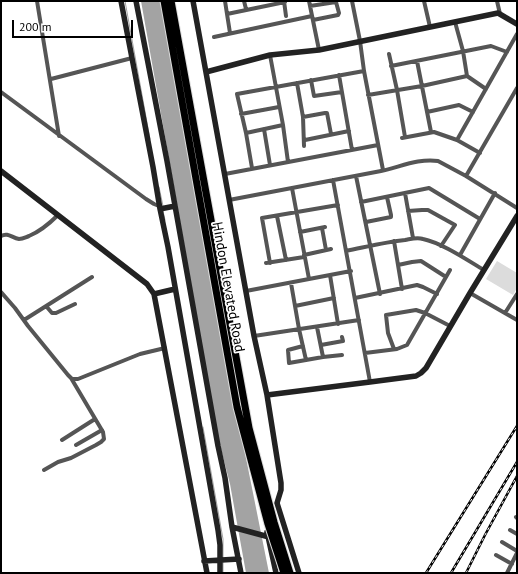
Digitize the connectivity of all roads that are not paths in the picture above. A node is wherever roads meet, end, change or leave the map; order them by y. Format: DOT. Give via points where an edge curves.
graph roads {
  1 [pos="37,1"];
  2 [pos="122,1"];
  3 [pos="136,1"];
  4 [pos="164,1"];
  5 [pos="171,1"];
  6 [pos="193,1"];
  7 [pos="224,1"];
  8 [pos="244,1"];
  9 [pos="261,1"];
  10 [pos="285,1"];
  11 [pos="352,1"];
  12 [pos="424,1"];
  13 [pos="497,1"];
  14 [pos="310,3"];
  15 [pos="263,7"];
  16 [pos="246,10"];
  17 [pos="227,14"];
  18 [pos="500,14"];
  19 [pos="286,16"];
  20 [pos="312,18"];
  21 [pos="455,22"];
  22 [pos="517,24"];
  23 [pos="430,27"];
  24 [pos="230,33"];
  25 [pos="517,34"];
  26 [pos="214,37"];
  27 [pos="360,41"];
  28 [pos="318,50"];
  29 [pos="463,51"];
  30 [pos="507,52"];
  31 [pos="389,54"];
  32 [pos="270,55"];
  33 [pos="132,58"];
  34 [pos="417,61"];
  35 [pos="392,66"];
  36 [pos="364,70"];
  37 [pos="206,72"];
  38 [pos="339,75"];
  39 [pos="467,76"];
  40 [pos="51,79"];
  41 [pos="311,80"];
  42 [pos="297,83"];
  43 [pos="422,86"];
  44 [pos="276,87"];
  45 [pos="517,88"];
  46 [pos="486,89"];
  47 [pos="397,90"];
  48 [pos="1,92"];
  49 [pos="342,92"];
  50 [pos="368,95"];
  51 [pos="279,107"];
  52 [pos="427,112"];
  53 [pos="473,112"];
  54 [pos="241,114"];
  55 [pos="303,117"];
  56 [pos="283,125"];
  57 [pos="264,129"];
  58 [pos="349,131"];
  59 [pos="431,132"];
  60 [pos="246,133"];
  61 [pos="331,134"];
  62 [pos="59,136"];
  63 [pos="305,140"];
  64 [pos="457,140"];
  65 [pos="304,146"];
  66 [pos="378,146"];
  67 [pos="352,150"];
  68 [pos="480,153"];
  69 [pos="288,162"];
  70 [pos="270,165"];
  71 [pos="252,168"];
  72 [pos="383,170"];
  73 [pos="1,171"];
  74 [pos="225,174"];
  75 [pos="356,176"];
  76 [pos="466,176"];
  77 [pos="333,180"];
  78 [pos="292,188"];
  79 [pos="405,193"];
  80 [pos="494,193"];
  81 [pos="387,197"];
  82 [pos="230,200"];
  83 [pos="362,202"];
  84 [pos="338,205"];
  85 [pos="172,207"];
  86 [pos="161,208"];
  87 [pos="517,208"];
  88 [pos="408,211"];
  89 [pos="296,213"];
  90 [pos="58,215"];
  91 [pos="277,216"];
  92 [pos="517,217"];
  93 [pos="480,219"];
  94 [pos="366,222"];
  95 [pos="300,232"];
  96 [pos="1,236"];
  97 [pos="413,238"];
  98 [pos="394,241"];
  99 [pos="370,246"];
  100 [pos="441,246"];
  101 [pos="332,249"];
  102 [pos="326,250"];
  103 [pos="346,251"];
  104 [pos="304,256"];
  105 [pos="460,256"];
  106 [pos="286,260"];
  107 [pos="398,265"];
  108 [pos="450,270"];
  109 [pos="484,270"];
  110 [pos="350,271"];
  111 [pos="330,275"];
  112 [pos="92,277"];
  113 [pos="446,277"];
  114 [pos="308,279"];
  115 [pos="291,283"];
  116 [pos="402,288"];
  117 [pos="175,289"];
  118 [pos="246,291"];
  119 [pos="1,292"];
  120 [pos="154,294"];
  121 [pos="380,294"];
  122 [pos="437,294"];
  123 [pos="470,294"];
  124 [pos="517,294"];
  125 [pos="334,298"];
  126 [pos="355,298"];
  127 [pos="75,304"];
  128 [pos="46,306"];
  129 [pos="295,306"];
  130 [pos="425,313"];
  131 [pos="505,313"];
  132 [pos="517,319"];
  133 [pos="24,320"];
  134 [pos="359,320"];
  135 [pos="338,324"];
  136 [pos="450,326"];
  137 [pos="317,327"];
  138 [pos="299,329"];
  139 [pos="254,336"];
  140 [pos="342,337"];
  141 [pos="321,345"];
  142 [pos="303,346"];
  143 [pos="165,348"];
  144 [pos="394,349"];
  145 [pos="365,354"];
  146 [pos="342,355"];
  147 [pos="323,357"];
  148 [pos="306,360"];
  149 [pos="71,378"];
  150 [pos="370,382"];
  151 [pos="267,395"];
  152 [pos="95,419"];
  153 [pos="102,430"];
  154 [pos="62,440"];
  155 [pos="76,445"];
  156 [pos="44,470"];
  157 [pos="277,503"];
  158 [pos="234,527"];
  159 [pos="510,530"];
  160 [pos="517,534"];
  161 [pos="267,537"];
  162 [pos="502,542"];
  163 [pos="517,552"];
  164 [pos="496,555"];
  165 [pos="236,559"];
  166 [pos="204,561"];
  167 [pos="220,561"];
  168 [pos="512,564"];
  169 [pos="207,573"];
  170 [pos="220,573"];
  171 [pos="241,573"];
  172 [pos="276,573"];
  173 [pos="284,573"];
  174 [pos="290,573"];
  175 [pos="299,573"];
  176 [pos="507,573"];
  1 -- 40 [label="street"];
  2 -- 33 [label="street"];
  3 -- 85 [label="street" via="167,161"];
  4 -- 173 [label="highway, Hindon Elevated Road, bridge" via="237,406 268,524"];
  5 -- 174 [label="highway, Hindon Elevated Road, bridge" via="249,428"];
  6 -- 37 [label="street"];
  7 -- 17 [label="street"];
  8 -- 16 [label="street"];
  9 -- 15 [label="street"];
  10 -- 15 [label="street"];
  10 -- 19 [label="street"];
  11 -- 27 [label="street"];
  12 -- 23 [label="street"];
  13 -- 18 [label="street"];
  14 -- 20 [label="street"];
  14 -- 20 [label="street" via="336,2 339,13"];
  15 -- 16 [label="street"];
  16 -- 17 [label="street"];
  17 -- 24 [label="street"];
  18 -- 21 [label="street"];
  18 -- 22 [label="street"];
  20 -- 24 [label="street"];
  20 -- 28 [label="street"];
  21 -- 23 [label="street"];
  21 -- 29 [label="street"];
  23 -- 27 [label="street"];
  24 -- 26 [label="street"];
  25 -- 30 [label="street"];
  27 -- 28 [label="street"];
  27 -- 36 [label="street"];
  28 -- 32 [label="street"];
  29 -- 30 [label="street" via="491,46"];
  29 -- 34 [label="street"];
  29 -- 39 [label="street"];
  30 -- 46 [label="street"];
  31 -- 35 [label="street"];
  32 -- 37 [label="street"];
  32 -- 44 [label="street"];
  33 -- 40 [label="street"];
  33 -- 86 [label="street"];
  34 -- 35 [label="street"];
  34 -- 43 [label="street"];
  35 -- 47 [label="street"];
  36 -- 38 [label="street"];
  36 -- 50 [label="street"];
  37 -- 74 [label="street"];
  38 -- 41 [label="street"];
  38 -- 49 [label="street"];
  39 -- 43 [label="street"];
  39 -- 46 [label="street"];
  40 -- 62 [label="street"];
  41 -- 42 [label="street"];
  41 -- 49 [label="street" via="314,96"];
  42 -- 44 [label="street"];
  42 -- 55 [label="street"];
  43 -- 47 [label="street"];
  43 -- 52 [label="street"];
  44 -- 51 [label="street"];
  44 -- 54 [label="street" via="237,94"];
  45 -- 68 [label="street"];
  46 -- 53 [label="street"];
  47 -- 50 [label="street"];
  47 -- 59 [label="street" via="404,138"];
  48 -- 62 [label="street"];
  49 -- 58 [label="street"];
  50 -- 66 [label="street"];
  51 -- 54 [label="street"];
  51 -- 56 [label="street"];
  52 -- 53 [label="street" via="459,105"];
  52 -- 59 [label="street"];
  53 -- 64 [label="street"];
  54 -- 60 [label="street"];
  55 -- 61 [label="street" via="327,114"];
  55 -- 63 [label="street"];
  56 -- 57 [label="street"];
  56 -- 69 [label="street"];
  57 -- 60 [label="street"];
  57 -- 70 [label="street"];
  58 -- 61 [label="street"];
  58 -- 67 [label="street"];
  59 -- 64 [label="street"];
  60 -- 71 [label="street"];
  61 -- 63 [label="street"];
  62 -- 86 [label="street"];
  63 -- 65 [label="street"];
  64 -- 68 [label="street"];
  66 -- 67 [label="street"];
  66 -- 72 [label="street"];
  67 -- 69 [label="street"];
  68 -- 76 [label="street"];
  69 -- 70 [label="street"];
  70 -- 71 [label="street"];
  71 -- 74 [label="street"];
  72 -- 75 [label="street"];
  72 -- 76 [label="street" via="433,160"];
  73 -- 90 [label="street"];
  74 -- 82 [label="street"];
  75 -- 77 [label="street"];
  75 -- 83 [label="street"];
  76 -- 80 [label="street"];
  77 -- 78 [label="street"];
  77 -- 84 [label="street"];
  78 -- 82 [label="street"];
  78 -- 89 [label="street"];
  79 -- 81 [label="street"];
  79 -- 88 [label="street"];
  79 -- 93 [label="street" via="431,188"];
  80 -- 87 [label="street"];
  80 -- 93 [label="street"];
  81 -- 83 [label="street"];
  81 -- 94 [label="street" via="390,217"];
  82 -- 118 [label="street"];
  83 -- 94 [label="street"];
  84 -- 89 [label="street"];
  84 -- 103 [label="street"];
  85 -- 86 [label="street"];
  85 -- 158 [label="street"];
  86 -- 117 [label="street"];
  88 -- 97 [label="street"];
  88 -- 100 [label="street" via="428,210 455,225"];
  89 -- 91 [label="street"];
  89 -- 95 [label="street"];
  90 -- 96 [label="street" via="45,228 26,237 7,234"];
  90 -- 120 [label="street" via="147,284"];
  91 -- 106 [label="street"];
  91 -- 106 [label="street" via="262,218 268,263"];
  92 -- 109 [label="street"];
  93 -- 105 [label="street"];
  94 -- 99 [label="street"];
  95 -- 102 [label="street" via="323,228"];
  95 -- 104 [label="street"];
  97 -- 98 [label="street"];
  97 -- 100 [label="street" via="425,239"];
  98 -- 99 [label="street"];
  98 -- 107 [label="street"];
  99 -- 103 [label="street"];
  99 -- 121 [label="street"];
  100 -- 105 [label="street"];
  101 -- 102 [label="street"];
  102 -- 104 [label="street"];
  103 -- 110 [label="street"];
  104 -- 106 [label="street"];
  104 -- 114 [label="street"];
  105 -- 109 [label="street"];
  107 -- 113 [label="street" via="421,261"];
  107 -- 116 [label="street"];
  108 -- 113 [label="street"];
  109 -- 123 [label="street"];
  110 -- 111 [label="street"];
  110 -- 126 [label="street"];
  111 -- 114 [label="street"];
  111 -- 125 [label="street"];
  112 -- 128 [label="street"];
  113 -- 122 [label="street"];
  114 -- 115 [label="street"];
  115 -- 118 [label="street"];
  115 -- 129 [label="street"];
  116 -- 121 [label="street"];
  116 -- 122 [label="street" via="419,285"];
  117 -- 120 [label="street"];
  117 -- 167 [label="street" via="218,530"];
  118 -- 139 [label="street"];
  119 -- 133 [label="street"];
  120 -- 143 [label="street"];
  121 -- 126 [label="street"];
  122 -- 130 [label="street"];
  123 -- 131 [label="street"];
  123 -- 136 [label="street"];
  124 -- 131 [label="street"];
  125 -- 129 [label="street"];
  125 -- 135 [label="street"];
  126 -- 134 [label="street"];
  127 -- 128 [label="street" via="56,314"];
  128 -- 133 [label="street"];
  129 -- 138 [label="street"];
  130 -- 136 [label="street"];
  130 -- 144 [label="street" via="407,345"];
  130 -- 144 [label="street" via="416,310 386,315 388,333"];
  131 -- 132 [label="street"];
  133 -- 149 [label="street"];
  134 -- 135 [label="street"];
  134 -- 145 [label="street"];
  135 -- 137 [label="street"];
  136 -- 150 [label="street" via="421,374"];
  137 -- 138 [label="street"];
  137 -- 141 [label="street"];
  138 -- 139 [label="street"];
  138 -- 142 [label="street"];
  139 -- 151 [label="street"];
  140 -- 141 [label="street" via="343,341"];
  141 -- 147 [label="street"];
  142 -- 148 [label="street"];
  142 -- 148 [label="street" via="288,350 289,363"];
  143 -- 149 [label="street" via="140,354 78,379"];
  143 -- 166 [label="street"];
  144 -- 145 [label="street"];
  145 -- 150 [label="street"];
  146 -- 147 [label="street"];
  147 -- 148 [label="street"];
  149 -- 152 [label="street"];
  150 -- 151 [label="street"];
  151 -- 157 [label="street" via="281,483"];
  152 -- 153 [label="street"];
  152 -- 154 [label="street"];
  153 -- 155 [label="street"];
  153 -- 156 [label="street" via="104,439 101,442"];
  157 -- 161 [label="street" via="263,516"];
  157 -- 175 [label="street"];
  158 -- 161 [label="street"];
  158 -- 165 [label="street"];
  159 -- 160 [label="street"];
  161 -- 172 [label="street"];
  162 -- 163 [label="street"];
  163 -- 168 [label="street"];
  164 -- 168 [label="street"];
  165 -- 167 [label="street"];
  165 -- 171 [label="street"];
  166 -- 167 [label="street"];
  166 -- 169 [label="street"];
  167 -- 170 [label="street"];
  168 -- 176 [label="street"];
}
